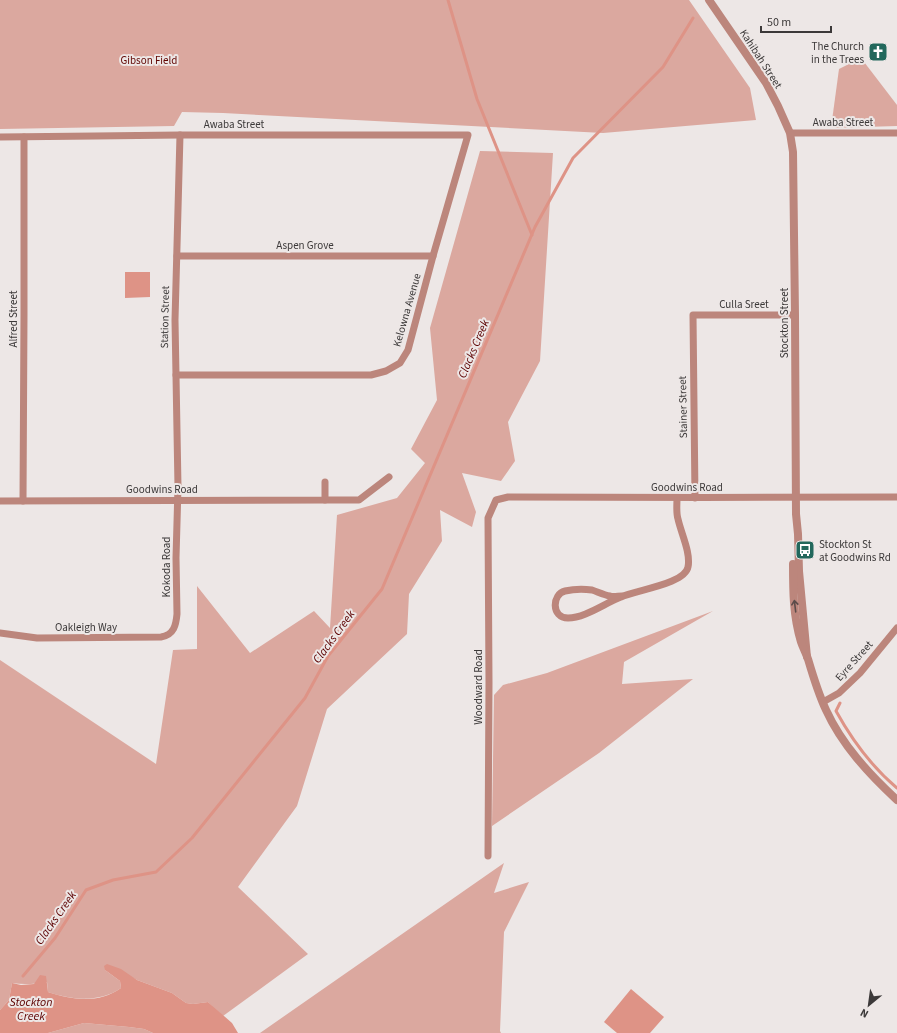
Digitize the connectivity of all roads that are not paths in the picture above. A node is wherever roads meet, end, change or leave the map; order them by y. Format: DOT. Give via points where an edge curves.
graph roads {
  1 [pos="709,0"];
  2 [pos="790,133"];
  3 [pos="897,133"];
  4 [pos="180,135"];
  5 [pos="468,135"];
  6 [pos="0,137"];
  7 [pos="24,137"];
  8 [pos="177,256"];
  9 [pos="433,256"];
  10 [pos="795,315"];
  11 [pos="694,316"];
  12 [pos="176,375"];
  13 [pos="388,477"];
  14 [pos="325,482"];
  15 [pos="796,497"];
  16 [pos="897,497"];
  17 [pos="677,498"];
  18 [pos="695,498"];
  19 [pos="178,500"];
  20 [pos="325,500"];
  21 [pos="0,501"];
  22 [pos="23,501"];
  23 [pos="488,518"];
  24 [pos="622,596"];
  25 [pos="897,628"];
  26 [pos="0,633"];
  27 [pos="171,633"];
  28 [pos="823,702"];
  29 [pos="897,800"];
  30 [pos="488,856"];
  1 -- 2 [label="street, Kahibah Street" via="766,83"];
  2 -- 3 [label="street, Awaba Street"];
  2 -- 10 [label="street, Stockton Street" via="794,172"];
  4 -- 5 [label="street, Awaba Street"];
  4 -- 7 [label="street, Awaba Street"];
  4 -- 8 [label="street, Station Street"];
  5 -- 9 [label="street, Kelowna Avenue"];
  6 -- 7 [label="street, Awaba Street"];
  7 -- 22 [label="street, Alfred Street"];
  8 -- 9 [label="street, Aspen Grove"];
  8 -- 12 [label="street, Station Street"];
  9 -- 12 [label="street, Kelowna Avenue" via="408,350 400,363 386,371 371,375"];
  10 -- 11 [label="street, Culla Sreet"];
  10 -- 15 [label="street, Stockton Street"];
  11 -- 18 [label="street, Stainer Street"];
  12 -- 19 [label="street, Station Street"];
  13 -- 20 [label="street, Goodwins Road" via="359,500"];
  14 -- 20 [label="street"];
  15 -- 16 [label="street, Goodwins Road"];
  15 -- 18 [label="street, Goodwins Road"];
  15 -- 28 [label="street, Stockton Street" via="799,571 807,657"];
  17 -- 18 [label="street, Goodwins Road"];
  17 -- 23 [label="street, Goodwins Road" via="508,497 496,500"];
  17 -- 24 [label="street" via="678,519 688,557 688,568 684,575 669,583"];
  19 -- 20 [label="street, Goodwins Road"];
  19 -- 22 [label="street, Goodwins Road"];
  19 -- 27 [label="street, Kokoda Road" via="177,614 175,628"];
  21 -- 22 [label="street, Goodwins Road"];
  23 -- 30 [label="street, Woodward Road"];
  24 -- 24 [label="street" via="571,618 559,616 556,611 557,597 562,592 570,590 592,590 610,596"];
  25 -- 28 [label="street, Eyre Street" via="860,673 839,693"];
  26 -- 27 [label="street, Oakleigh Way" via="45,638 165,637"];
  28 -- 29 [label="street, Stockton Street" via="833,724 855,756"];
}
